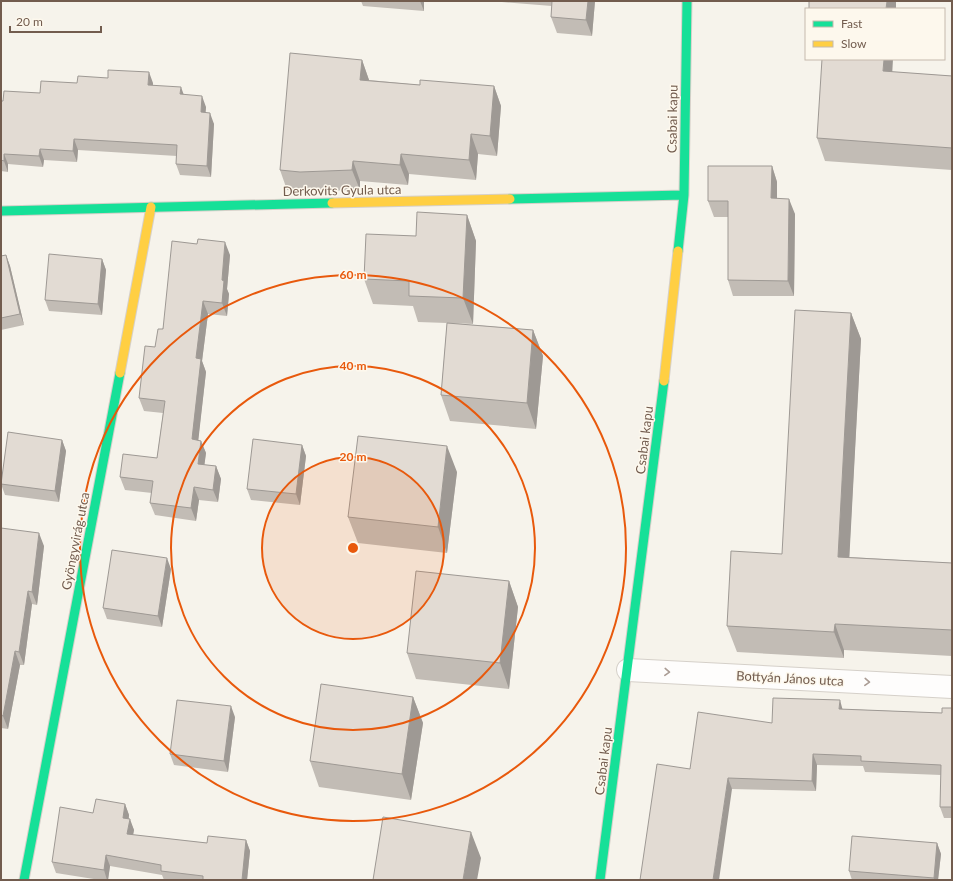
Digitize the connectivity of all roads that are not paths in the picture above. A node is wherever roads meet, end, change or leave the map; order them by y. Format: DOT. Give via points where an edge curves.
graph roads {
  1 [pos="687,1"];
  2 [pos="684,196"];
  3 [pos="151,207"];
  4 [pos="1,211"];
  5 [pos="628,670"];
  6 [pos="952,686"];
  7 [pos="24,880"];
  8 [pos="600,880"];
  1 -- 2 [label="street, Csabai kapu"];
  2 -- 3 [label="street, Derkovits Gyula utca"];
  2 -- 5 [label="street, Csabai kapu" via="659,426"];
  3 -- 4 [label="street, Derkovits Gyula utca"];
  3 -- 7 [label="street, Gyöngyvirág utca"];
  5 -- 6 [label="street, Bottyán János utca, one-way"];
  5 -- 8 [label="street, Csabai kapu"];
}
